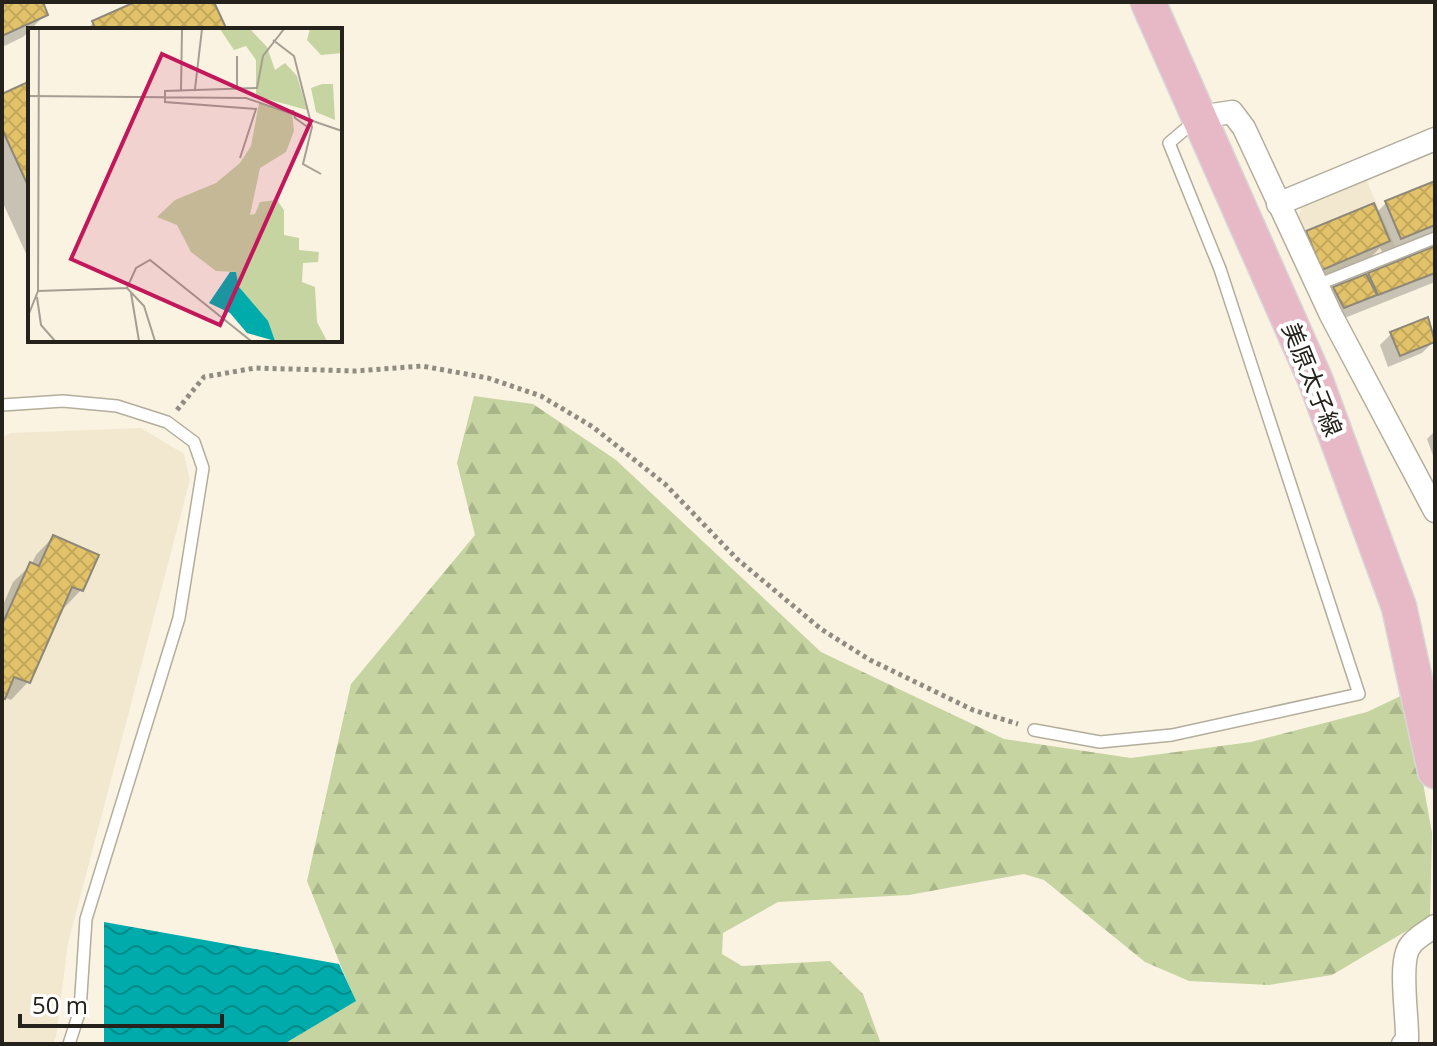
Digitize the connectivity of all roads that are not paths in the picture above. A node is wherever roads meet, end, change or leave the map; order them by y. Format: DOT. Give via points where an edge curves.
graph roads {
  1 [pos="1148,2"];
  2 [pos="1199,117"];
  3 [pos="1435,139"];
  4 [pos="1278,204"];
  5 [pos="1435,238"];
  6 [pos="1317,285"];
  7 [pos="2,405"];
  8 [pos="1435,511"];
  9 [pos="1034,730"];
  10 [pos="1435,771"];
  11 [pos="1435,926"];
  12 [pos="69,1044"];
  13 [pos="1403,1044"];
  1 -- 2 [label="main road, 美原太子線"];
  2 -- 4 [label="street" via="1232,112"];
  2 -- 9 [label="lane" via="1169,143 1220,269 1359,694 1172,735 1100,742"];
  2 -- 10 [label="main road, 美原太子線" via="1315,379 1399,607"];
  3 -- 4 [label="street"];
  4 -- 6 [label="street"];
  5 -- 6 [label="lane"];
  6 -- 8 [label="street"];
  7 -- 12 [label="lane" via="63,401 117,406 167,422 194,442 203,468 182,603 86,919 80,1010"];
  11 -- 13 [label="street" via="1410,946 1404,960 1408,1021"];
}
